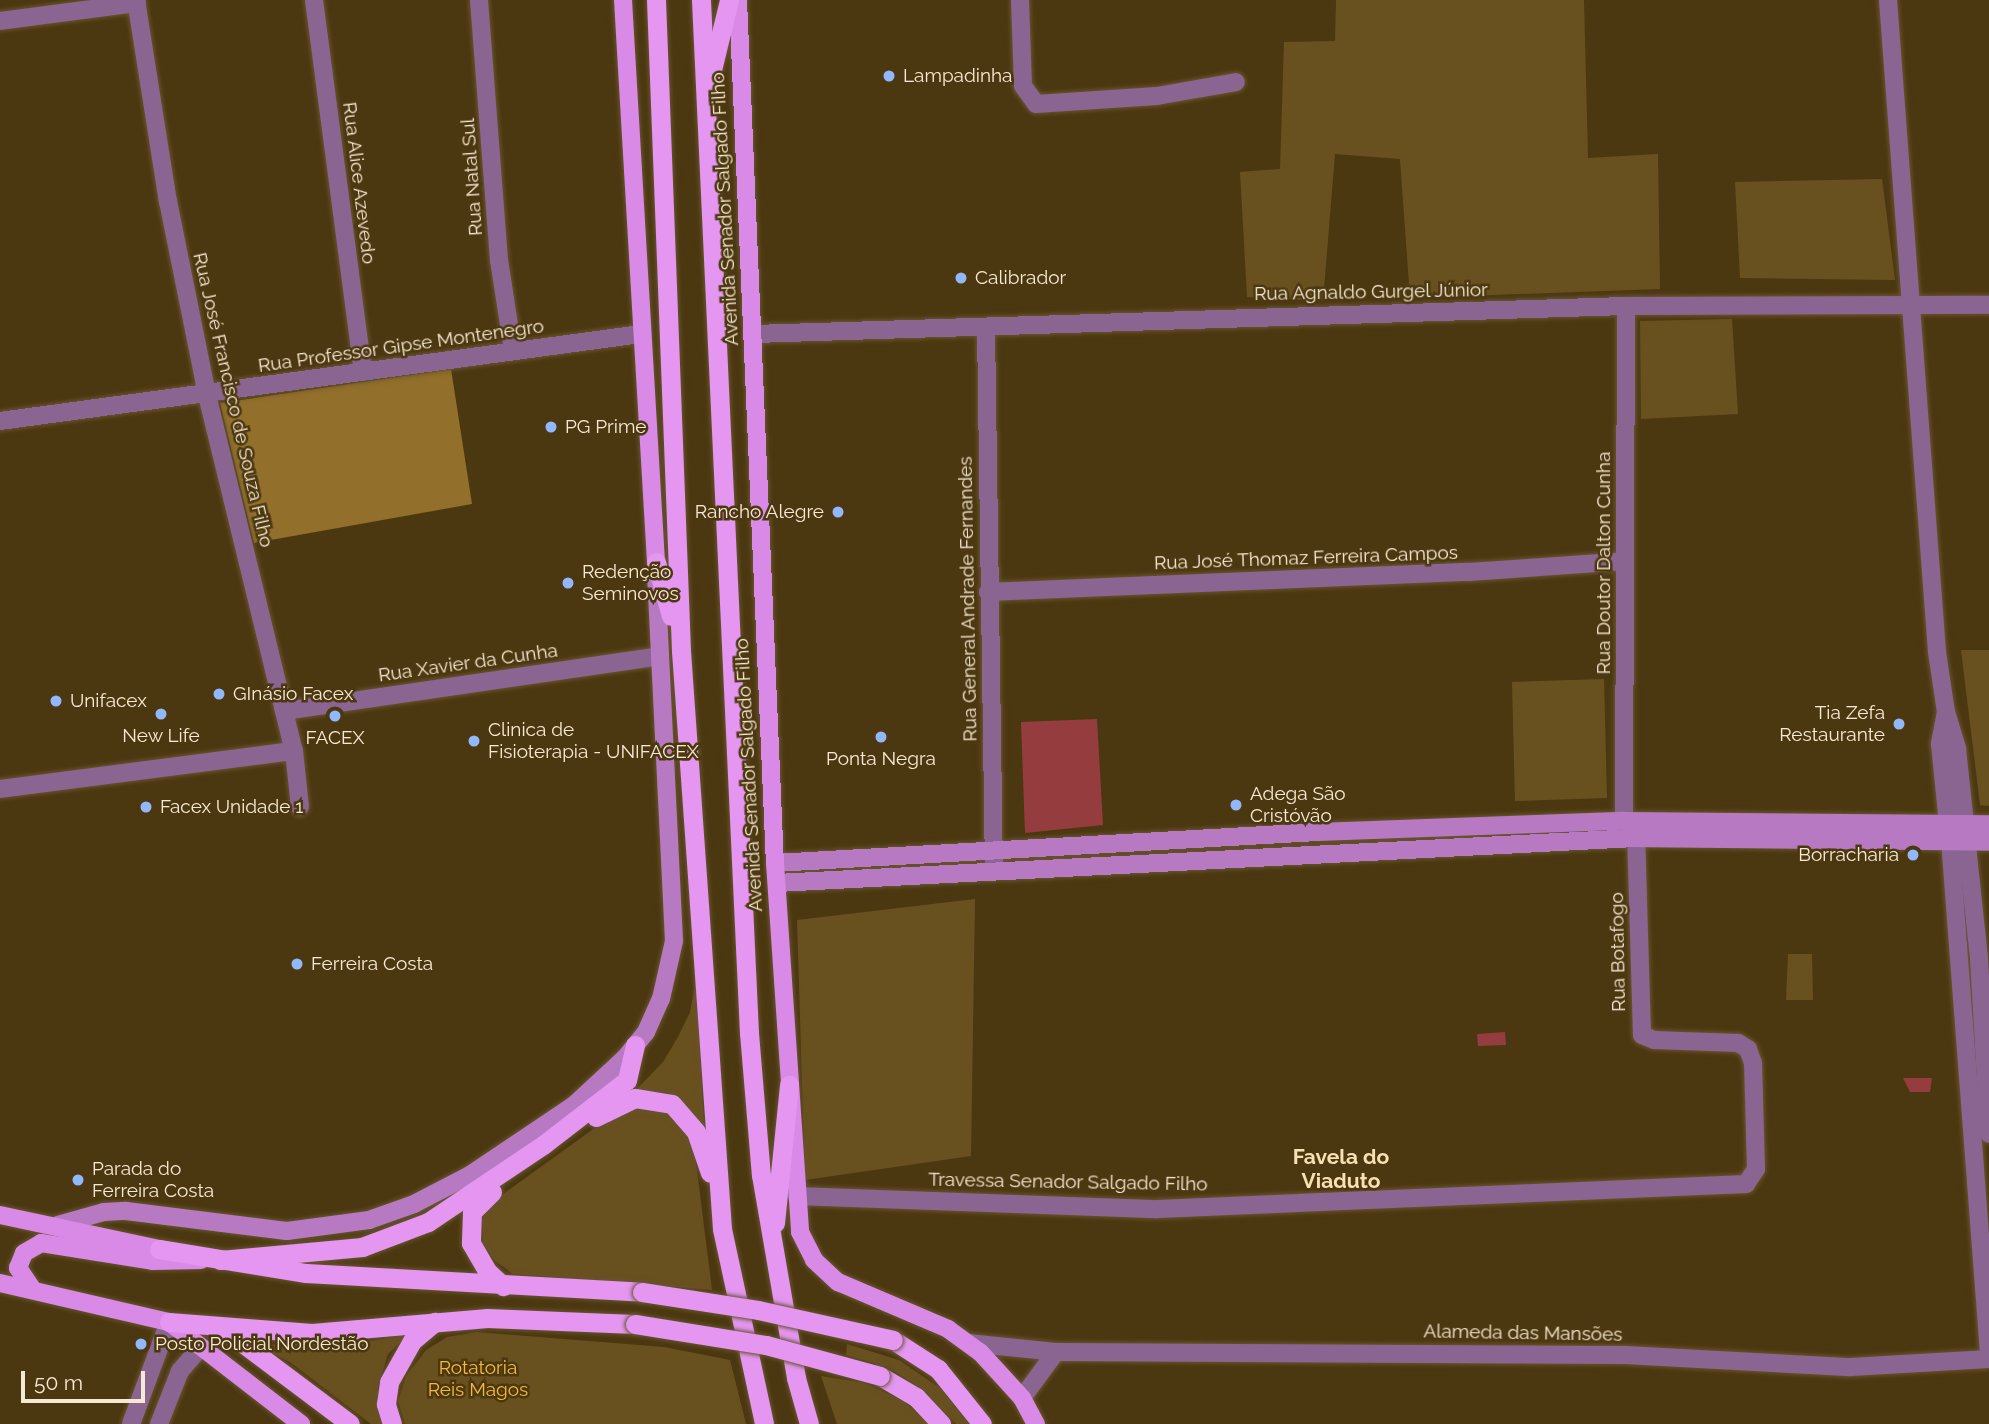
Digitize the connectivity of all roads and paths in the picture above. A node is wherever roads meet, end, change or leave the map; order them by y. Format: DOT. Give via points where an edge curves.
graph roads {
  1 [pos="314,0"];
  2 [pos="479,0"];
  3 [pos="623,0"];
  4 [pos="656,0"];
  5 [pos="701,0"];
  6 [pos="729,0"];
  7 [pos="738,0"];
  8 [pos="1020,0"];
  9 [pos="1888,0"];
  10 [pos="137,1"];
  11 [pos="0,21"];
  12 [pos="1236,82"];
  13 [pos="705,95"];
  14 [pos="1911,303"];
  15 [pos="1989,305"];
  16 [pos="1626,306"];
  17 [pos="986,327"];
  18 [pos="641,334"];
  19 [pos="754,334"];
  20 [pos="513,350"];
  21 [pos="363,372"];
  22 [pos="207,395"];
  23 [pos="0,421"];
  24 [pos="1625,561"];
  25 [pos="656,562"];
  26 [pos="988,592"];
  27 [pos="681,651"];
  28 [pos="659,656"];
  29 [pos="284,711"];
  30 [pos="294,751"];
  31 [pos="0,789"];
  32 [pos="300,807"];
  33 [pos="1625,821"];
  34 [pos="1989,824"];
  35 [pos="1958,833"];
  36 [pos="1636,838"];
  37 [pos="1989,842"];
  38 [pos="994,861"];
  39 [pos="775,863"];
  40 [pos="777,884"];
  41 [pos="1965,916"];
  42 [pos="630,1051"];
  43 [pos="789,1085"];
  44 [pos="1989,1134"];
  45 [pos="1754,1177"];
  46 [pos="797,1196"];
  47 [pos="0,1215"];
  48 [pos="58,1225"];
  49 [pos="722,1229"];
  50 [pos="772,1237"];
  51 [pos="159,1249"];
  52 [pos="216,1260"];
  53 [pos="0,1283"];
  54 [pos="503,1286"];
  55 [pos="33,1290"];
  56 [pos="169,1322"];
  57 [pos="435,1322"];
  58 [pos="220,1327"];
  59 [pos="968,1343"];
  60 [pos="199,1349"];
  61 [pos="1056,1353"];
  62 [pos="1989,1353"];
  63 [pos="1989,1359"];
  64 [pos="155,1360"];
  65 [pos="180,1370"];
  66 [pos="1022,1398"];
  67 [pos="131,1424"];
  68 [pos="159,1424"];
  69 [pos="301,1424"];
  70 [pos="349,1424"];
  71 [pos="392,1424"];
  72 [pos="764,1424"];
  73 [pos="809,1424"];
  74 [pos="941,1424"];
  75 [pos="982,1424"];
  76 [pos="1036,1424"];
  1 -- 21 [label="street, Rua Alice Azevedo"];
  2 -- 20 [label="street, Rua Natal Sul" via="499,260"];
  3 -- 18 [label="main road"];
  4 -- 27 [label="highway"];
  5 -- 13 [label="highway, Avenida Senador Salgado Filho"];
  6 -- 13 [label="highway"];
  7 -- 19 [label="main road, Avenida Senador Salgado Filho"];
  8 -- 12 [label="street" via="1023,86 1036,104 1157,96"];
  9 -- 14 [label="street"];
  10 -- 11 [label="street"];
  10 -- 22 [label="street, Rua José Francisco de Souza Filho" via="168,201"];
  13 -- 50 [label="highway, Avenida Senador Salgado Filho" via="723,404 727,598 744,942 761,1175"];
  14 -- 15 [label="street, Rua Agnaldo Gurgel Júnior"];
  14 -- 16 [label="street, Rua Agnaldo Gurgel Júnior"];
  14 -- 35 [label="street" via="1946,712 1957,749"];
  16 -- 17 [label="street, Rua Agnaldo Gurgel Júnior"];
  16 -- 24 [label="street, Rua Doutor Dalton Cunha"];
  17 -- 19 [label="street, Rua Agnaldo Gurgel Júnior"];
  17 -- 26 [label="street, Rua General Andrade Fernandes"];
  18 -- 20 [label="street, Rua Professor Gipse Montenegro"];
  18 -- 25 [label="main road"];
  19 -- 39 [label="main road, Avenida Senador Salgado Filho"];
  20 -- 21 [label="street, Rua Professor Gipse Montenegro"];
  21 -- 22 [label="street, Rua Professor Gipse Montenegro"];
  22 -- 23 [label="street, Rua Professor Gipse Montenegro"];
  22 -- 29 [label="street, Rua José Francisco de Souza Filho"];
  24 -- 26 [label="street, Rua José Thomaz Ferreira Campos" via="1455,573"];
  24 -- 33 [label="street, Rua Doutor Dalton Cunha"];
  25 -- 27 [label="highway"];
  25 -- 28 [label="main road"];
  26 -- 38 [label="street, Rua General Andrade Fernandes"];
  27 -- 49 [label="highway"];
  28 -- 29 [label="street, Rua Xavier da Cunha"];
  28 -- 42 [label="main road" via="674,941 661,999"];
  29 -- 30 [label="street, Rua José Francisco de Souza Filho"];
  30 -- 31 [label="street"];
  30 -- 32 [label="street, Rua José Francisco de Souza Filho"];
  33 -- 35 [label="main road"];
  33 -- 38 [label="main road" via="1318,832"];
  34 -- 35 [label="main road"];
  35 -- 36 [label="main road"];
  35 -- 37 [label="main road"];
  35 -- 41 [label="street"];
  36 -- 38 [label="main road"];
  36 -- 45 [label="street, Rua Botafogo" via="1642,1035 1747,1047 1753,1063"];
  38 -- 39 [label="main road"];
  38 -- 40 [label="main road"];
  39 -- 40 [label="main road, Avenida Senador Salgado Filho"];
  40 -- 43 [label="main road, Avenida Senador Salgado Filho"];
  41 -- 44 [label="street"];
  41 -- 62 [label="street"];
  42 -- 48 [label="main road" via="574,1105 470,1175 414,1204 369,1220 286,1231 126,1211"];
  42 -- 52 [label="highway" via="627,1080 543,1145 428,1222 362,1247"];
  43 -- 46 [label="main road, Avenida Senador Salgado Filho"];
  43 -- 50 [label="highway"];
  45 -- 46 [label="street, Travessa Senador Salgado Filho" via="1733,1187 1158,1209"];
  46 -- 59 [label="main road, Avenida Senador Salgado Filho" via="803,1243 830,1276 948,1329"];
  47 -- 48 [label="main road"];
  48 -- 51 [label="main road"];
  49 -- 54 [label="highway" via="703,1147 687,1117 672,1104 635,1098 597,1116 479,1201 472,1212 471,1243 488,1272"];
  49 -- 72 [label="highway"];
  50 -- 73 [label="highway, Avenida Senador Salgado Filho" via="796,1378"];
  51 -- 52 [label="highway"];
  52 -- 54 [label="highway" via="306,1273"];
  52 -- 55 [label="main road" via="153,1261 41,1243 24,1253 18,1268"];
  53 -- 55 [label="main road"];
  54 -- 75 [label="highway, bridge" via="642,1292 758,1310 893,1340 938,1369"];
  55 -- 56 [label="main road"];
  56 -- 58 [label="highway"];
  56 -- 60 [label="main road"];
  56 -- 64 [label="street"];
  57 -- 58 [label="highway" via="312,1333"];
  57 -- 71 [label="highway" via="412,1342 389,1381 386,1404"];
  57 -- 74 [label="highway, bridge" via="487,1318 635,1324 766,1345 880,1376 916,1397"];
  58 -- 70 [label="highway"];
  59 -- 61 [label="street, Alameda das Mansões"];
  59 -- 66 [label="main road, Avenida Senador Salgado Filho"];
  60 -- 65 [label="street"];
  60 -- 69 [label="main road"];
  61 -- 63 [label="street, Alameda das Mansões" via="1626,1355 1851,1367"];
  61 -- 66 [label="street"];
  64 -- 65 [label="street"];
  64 -- 67 [label="street"];
  65 -- 68 [label="street"];
  66 -- 76 [label="main road, Avenida Senador Salgado Filho"];
}
